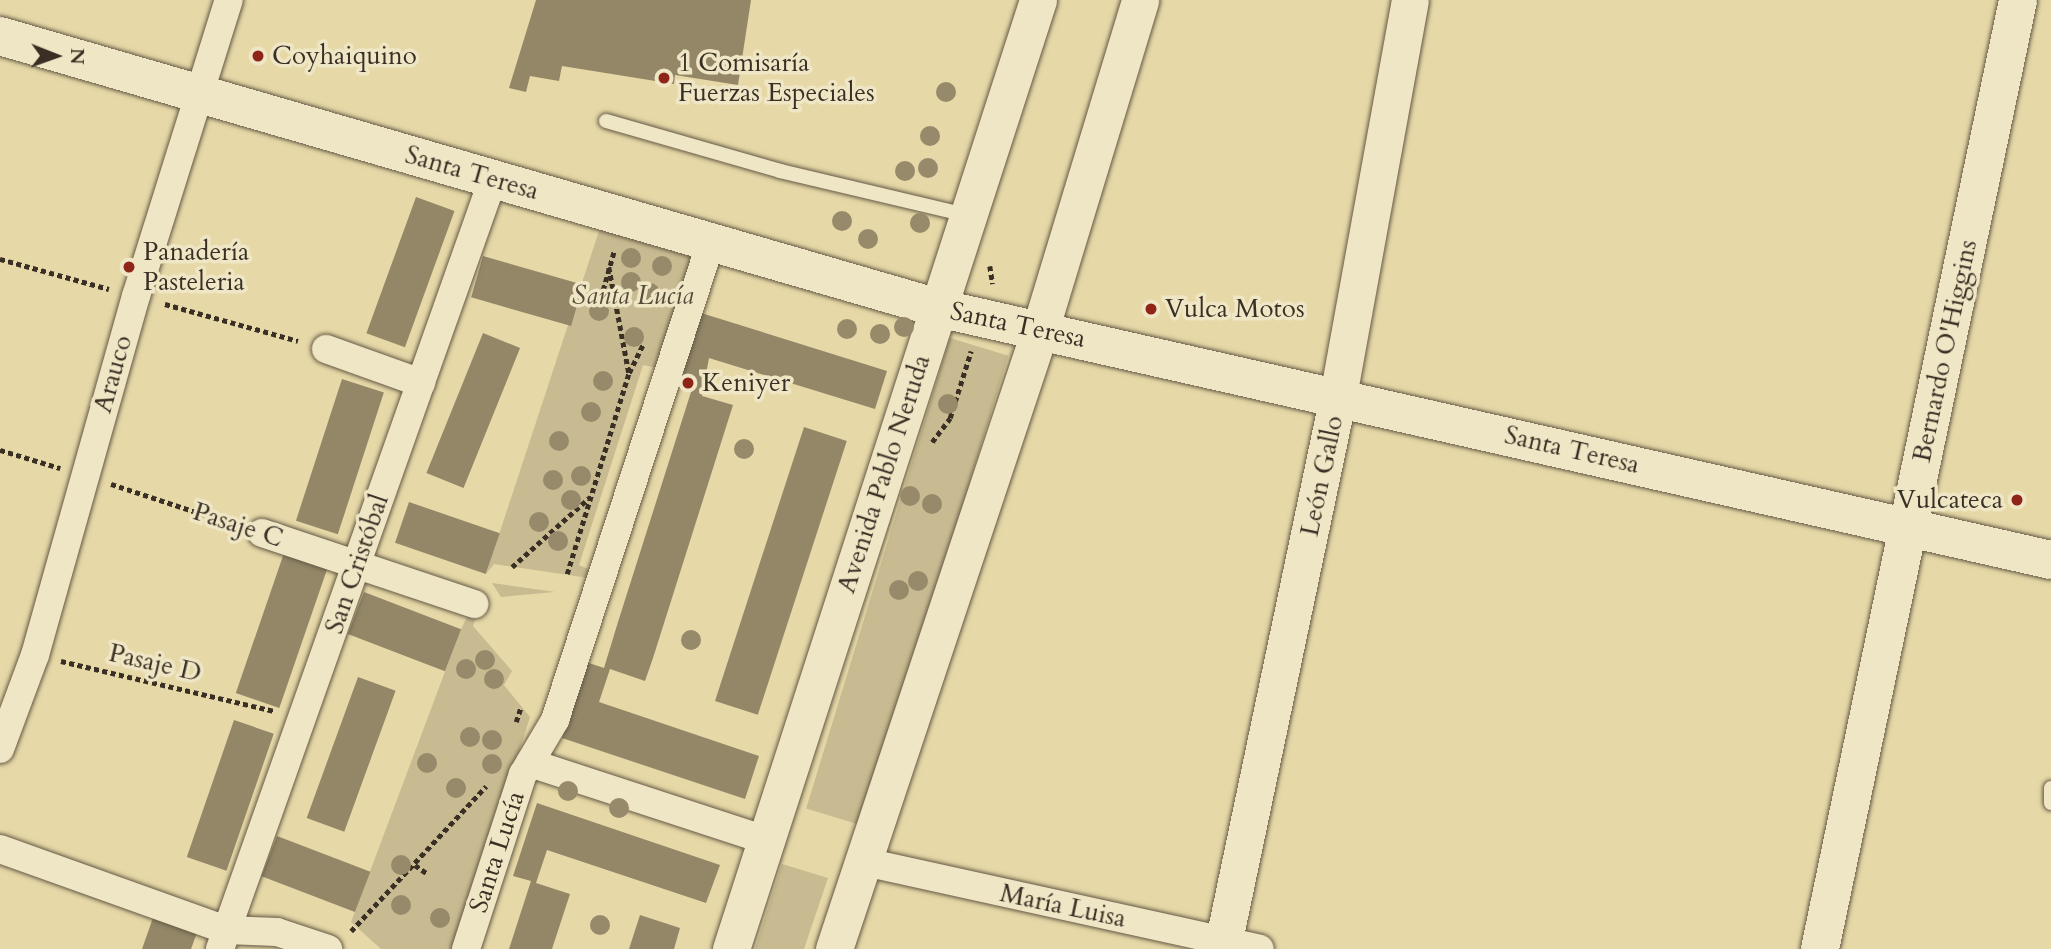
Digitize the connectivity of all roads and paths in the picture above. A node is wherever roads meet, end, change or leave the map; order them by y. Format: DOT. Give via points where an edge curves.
graph roads {
  1 [pos="229,0"];
  2 [pos="1038,0"];
  3 [pos="1140,0"];
  4 [pos="1410,0"];
  5 [pos="2018,0"];
  6 [pos="0,36"];
  7 [pos="200,93"];
  8 [pos="606,121"];
  9 [pos="493,179"];
  10 [pos="968,215"];
  11 [pos="711,242"];
  12 [pos="610,267"];
  13 [pos="938,308"];
  14 [pos="1040,330"];
  15 [pos="326,349"];
  16 [pos="629,373"];
  17 [pos="421,383"];
  18 [pos="1338,396"];
  19 [pos="0,450"];
  20 [pos="84,475"];
  21 [pos="591,496"];
  22 [pos="1909,528"];
  23 [pos="261,533"];
  24 [pos="2051,560"];
  25 [pos="356,564"];
  26 [pos="512,567"];
  27 [pos="474,604"];
  28 [pos="35,654"];
  29 [pos="302,718"];
  30 [pos="0,749"];
  31 [pos="530,763"];
  32 [pos="2051,789"];
  33 [pos="2051,803"];
  34 [pos="466,808"];
  35 [pos="765,840"];
  36 [pos="0,849"];
  37 [pos="865,862"];
  38 [pos="415,865"];
  39 [pos="428,873"];
  40 [pos="223,939"];
  41 [pos="335,944"];
  42 [pos="1223,945"];
  43 [pos="466,949"];
  44 [pos="731,949"];
  45 [pos="834,949"];
  46 [pos="1260,949"];
  47 [pos="1820,949"];
  1 -- 7 [label="street, Arauco"];
  2 -- 10 [label="street, Avenida Pablo Neruda"];
  3 -- 14 [label="street"];
  4 -- 18 [label="street, León Gallo"];
  5 -- 22 [label="main road, Bernardo O'Higgins"];
  6 -- 7 [label="main road, Santa Teresa"];
  7 -- 9 [label="main road, Santa Teresa"];
  7 -- 20 [label="street, Arauco"];
  8 -- 10 [label="lane" via="780,171"];
  9 -- 11 [label="main road, Santa Teresa"];
  9 -- 17 [label="street, San Cristóbal"];
  10 -- 13 [label="street, Avenida Pablo Neruda"];
  11 -- 13 [label="main road, Santa Teresa"];
  11 -- 31 [label="street, Santa Lucía" via="555,720"];
  12 -- 16 [label="path"];
  13 -- 14 [label="main road, Santa Teresa"];
  13 -- 35 [label="street, Avenida Pablo Neruda"];
  14 -- 18 [label="main road, Santa Teresa"];
  14 -- 37 [label="street"];
  15 -- 17 [label="street"];
  17 -- 25 [label="street, San Cristóbal"];
  18 -- 22 [label="main road, Santa Teresa"];
  18 -- 42 [label="street, León Gallo"];
  19 -- 20 [label="path, Pasaje C"];
  20 -- 23 [label="path, Pasaje C"];
  20 -- 28 [label="street, Arauco"];
  21 -- 26 [label="path"];
  22 -- 24 [label="main road, Santa Teresa"];
  22 -- 47 [label="main road, Bernardo O'Higgins"];
  23 -- 25 [label="street, Pasaje C"];
  25 -- 27 [label="street, Pasaje C"];
  25 -- 29 [label="street, San Cristóbal"];
  28 -- 29 [label="path, Pasaje D"];
  28 -- 30 [label="street, Arauco"];
  29 -- 40 [label="street, San Cristóbal"];
  31 -- 35 [label="street"];
  31 -- 43 [label="street, Santa Lucía"];
  32 -- 33 [label="lane"];
  34 -- 38 [label="path"];
  35 -- 44 [label="street, Avenida Pablo Neruda"];
  36 -- 40 [label="street"];
  37 -- 42 [label="street, María Luisa"];
  37 -- 45 [label="street"];
  38 -- 39 [label="path"];
  38 -- 41 [label="path"];
  40 -- 41 [label="street" via="277,932"];
  42 -- 46 [label="street, María Luisa"];
}
